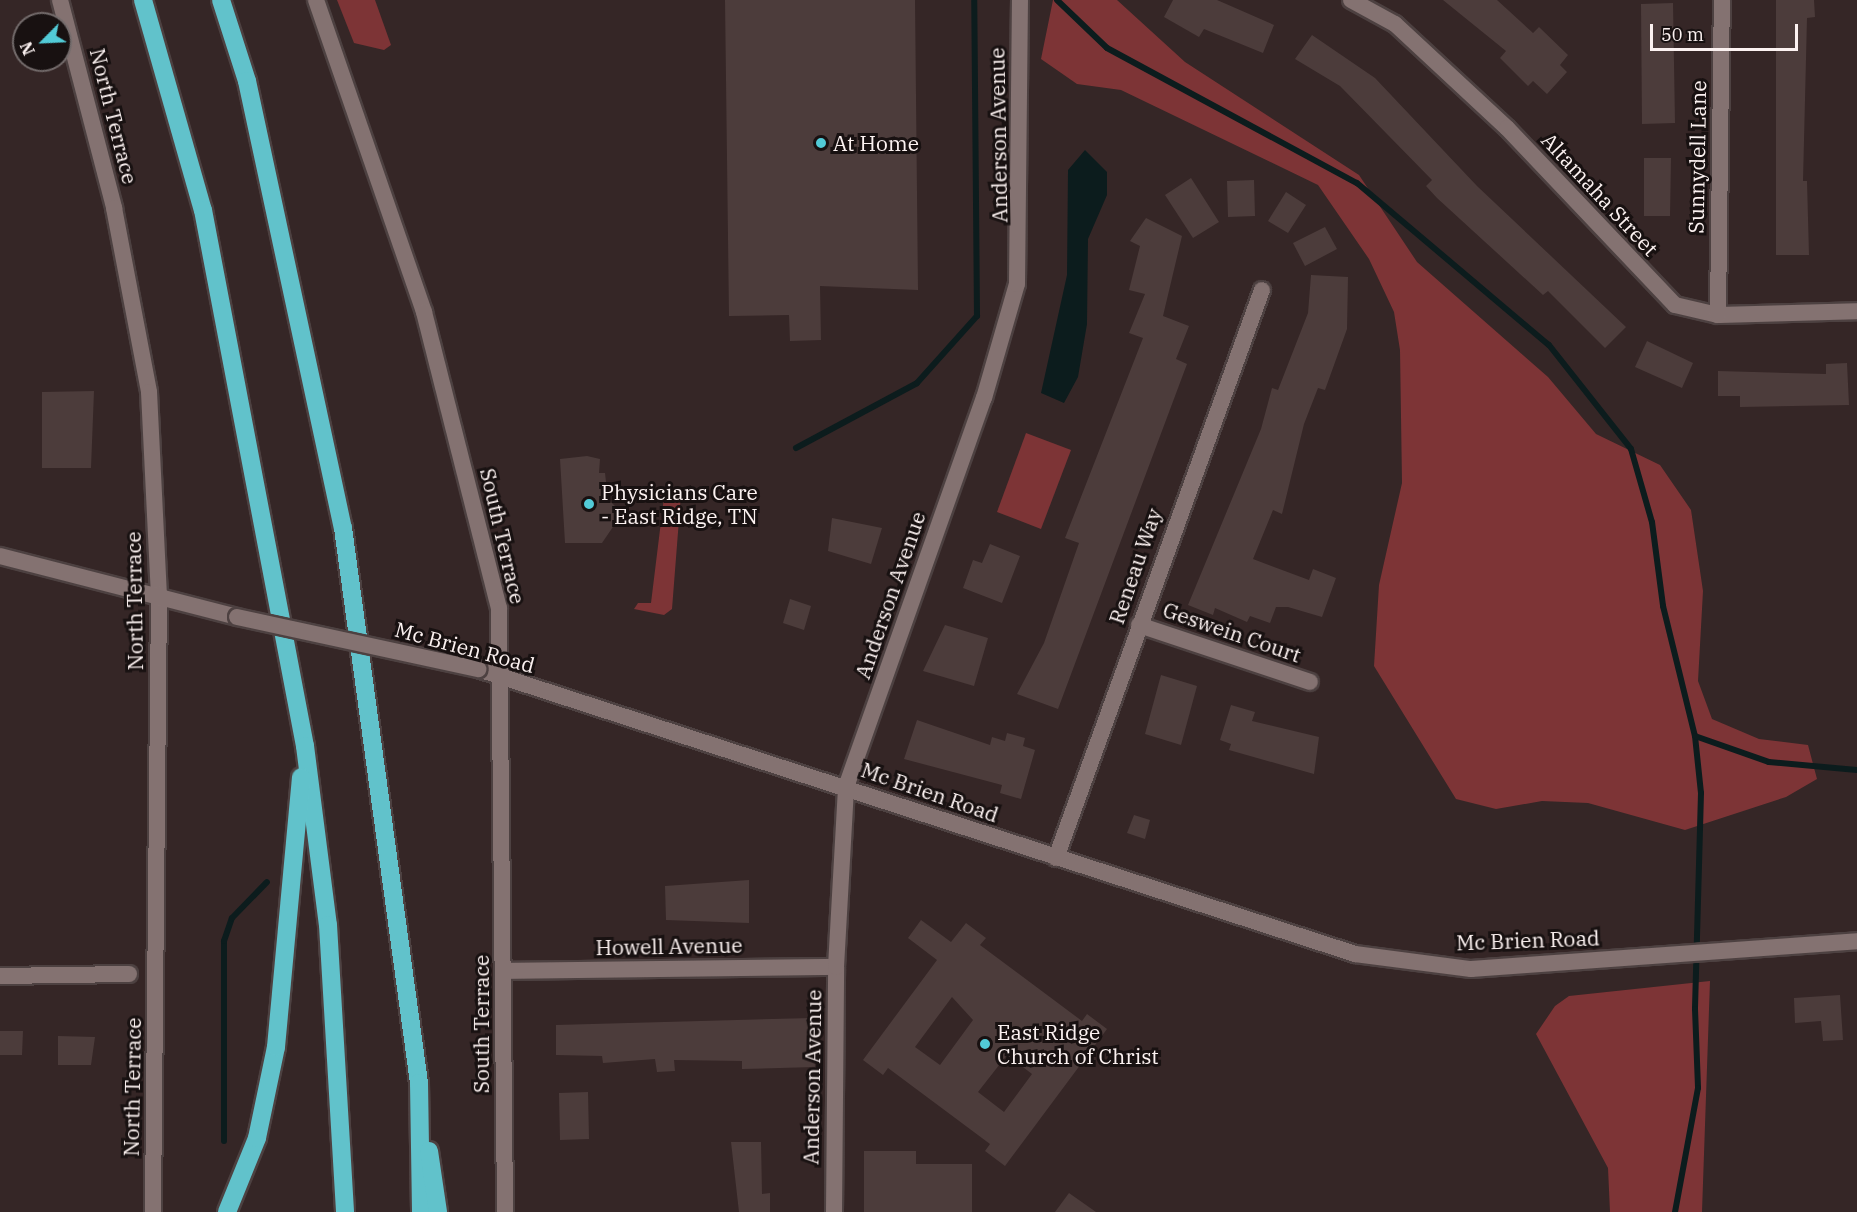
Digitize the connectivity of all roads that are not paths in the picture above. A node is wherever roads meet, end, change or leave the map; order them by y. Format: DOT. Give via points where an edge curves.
graph roads {
  1 [pos="60,0"];
  2 [pos="143,0"];
  3 [pos="221,0"];
  4 [pos="316,0"];
  5 [pos="1020,0"];
  6 [pos="1351,0"];
  7 [pos="1722,0"];
  8 [pos="1262,290"];
  9 [pos="1857,311"];
  10 [pos="1718,315"];
  11 [pos="0,556"];
  12 [pos="159,594"];
  13 [pos="1139,625"];
  14 [pos="496,676"];
  15 [pos="1310,682"];
  16 [pos="304,746"];
  17 [pos="846,787"];
  18 [pos="1056,858"];
  19 [pos="1857,941"];
  20 [pos="836,967"];
  21 [pos="504,971"];
  22 [pos="129,974"];
  23 [pos="0,976"];
  24 [pos="419,1083"];
  25 [pos="153,1212"];
  26 [pos="227,1212"];
  27 [pos="345,1212"];
  28 [pos="421,1212"];
  29 [pos="438,1212"];
  30 [pos="505,1212"];
  31 [pos="834,1212"];
  1 -- 12 [label="street, North Terrace" via="114,208 149,392"];
  2 -- 16 [label="highway" via="203,210"];
  3 -- 24 [label="highway" via="247,81 343,528"];
  4 -- 14 [label="street, South Terrace" via="424,312 499,608"];
  5 -- 17 [label="street, Anderson Avenue" via="1017,284 984,398"];
  6 -- 10 [label="street, Altamaha Street" via="1395,24 1507,128 1675,305"];
  7 -- 10 [label="street, Sunnydell Lane"];
  8 -- 13 [label="street, Reneau Way"];
  9 -- 10 [label="street, Altamaha Street"];
  11 -- 12 [label="street, Mc Brien Road"];
  12 -- 14 [label="street, Mc Brien Road, bridge" via="237,617"];
  12 -- 25 [label="street, North Terrace"];
  13 -- 15 [label="street, Geswein Court"];
  13 -- 18 [label="street, Reneau Way"];
  14 -- 17 [label="street, Mc Brien Road"];
  14 -- 21 [label="street, South Terrace"];
  16 -- 26 [label="highway" via="276,1047 257,1138"];
  16 -- 27 [label="highway" via="328,925"];
  17 -- 18 [label="street, Mc Brien Road"];
  17 -- 20 [label="street, Anderson Avenue"];
  18 -- 19 [label="street, Mc Brien Road" via="1355,954 1471,969 1716,955"];
  20 -- 21 [label="street, Howell Avenue"];
  20 -- 31 [label="street, Anderson Avenue"];
  21 -- 30 [label="street, South Terrace"];
  22 -- 23 [label="street"];
  24 -- 28 [label="highway"];
  24 -- 29 [label="highway"];
}
